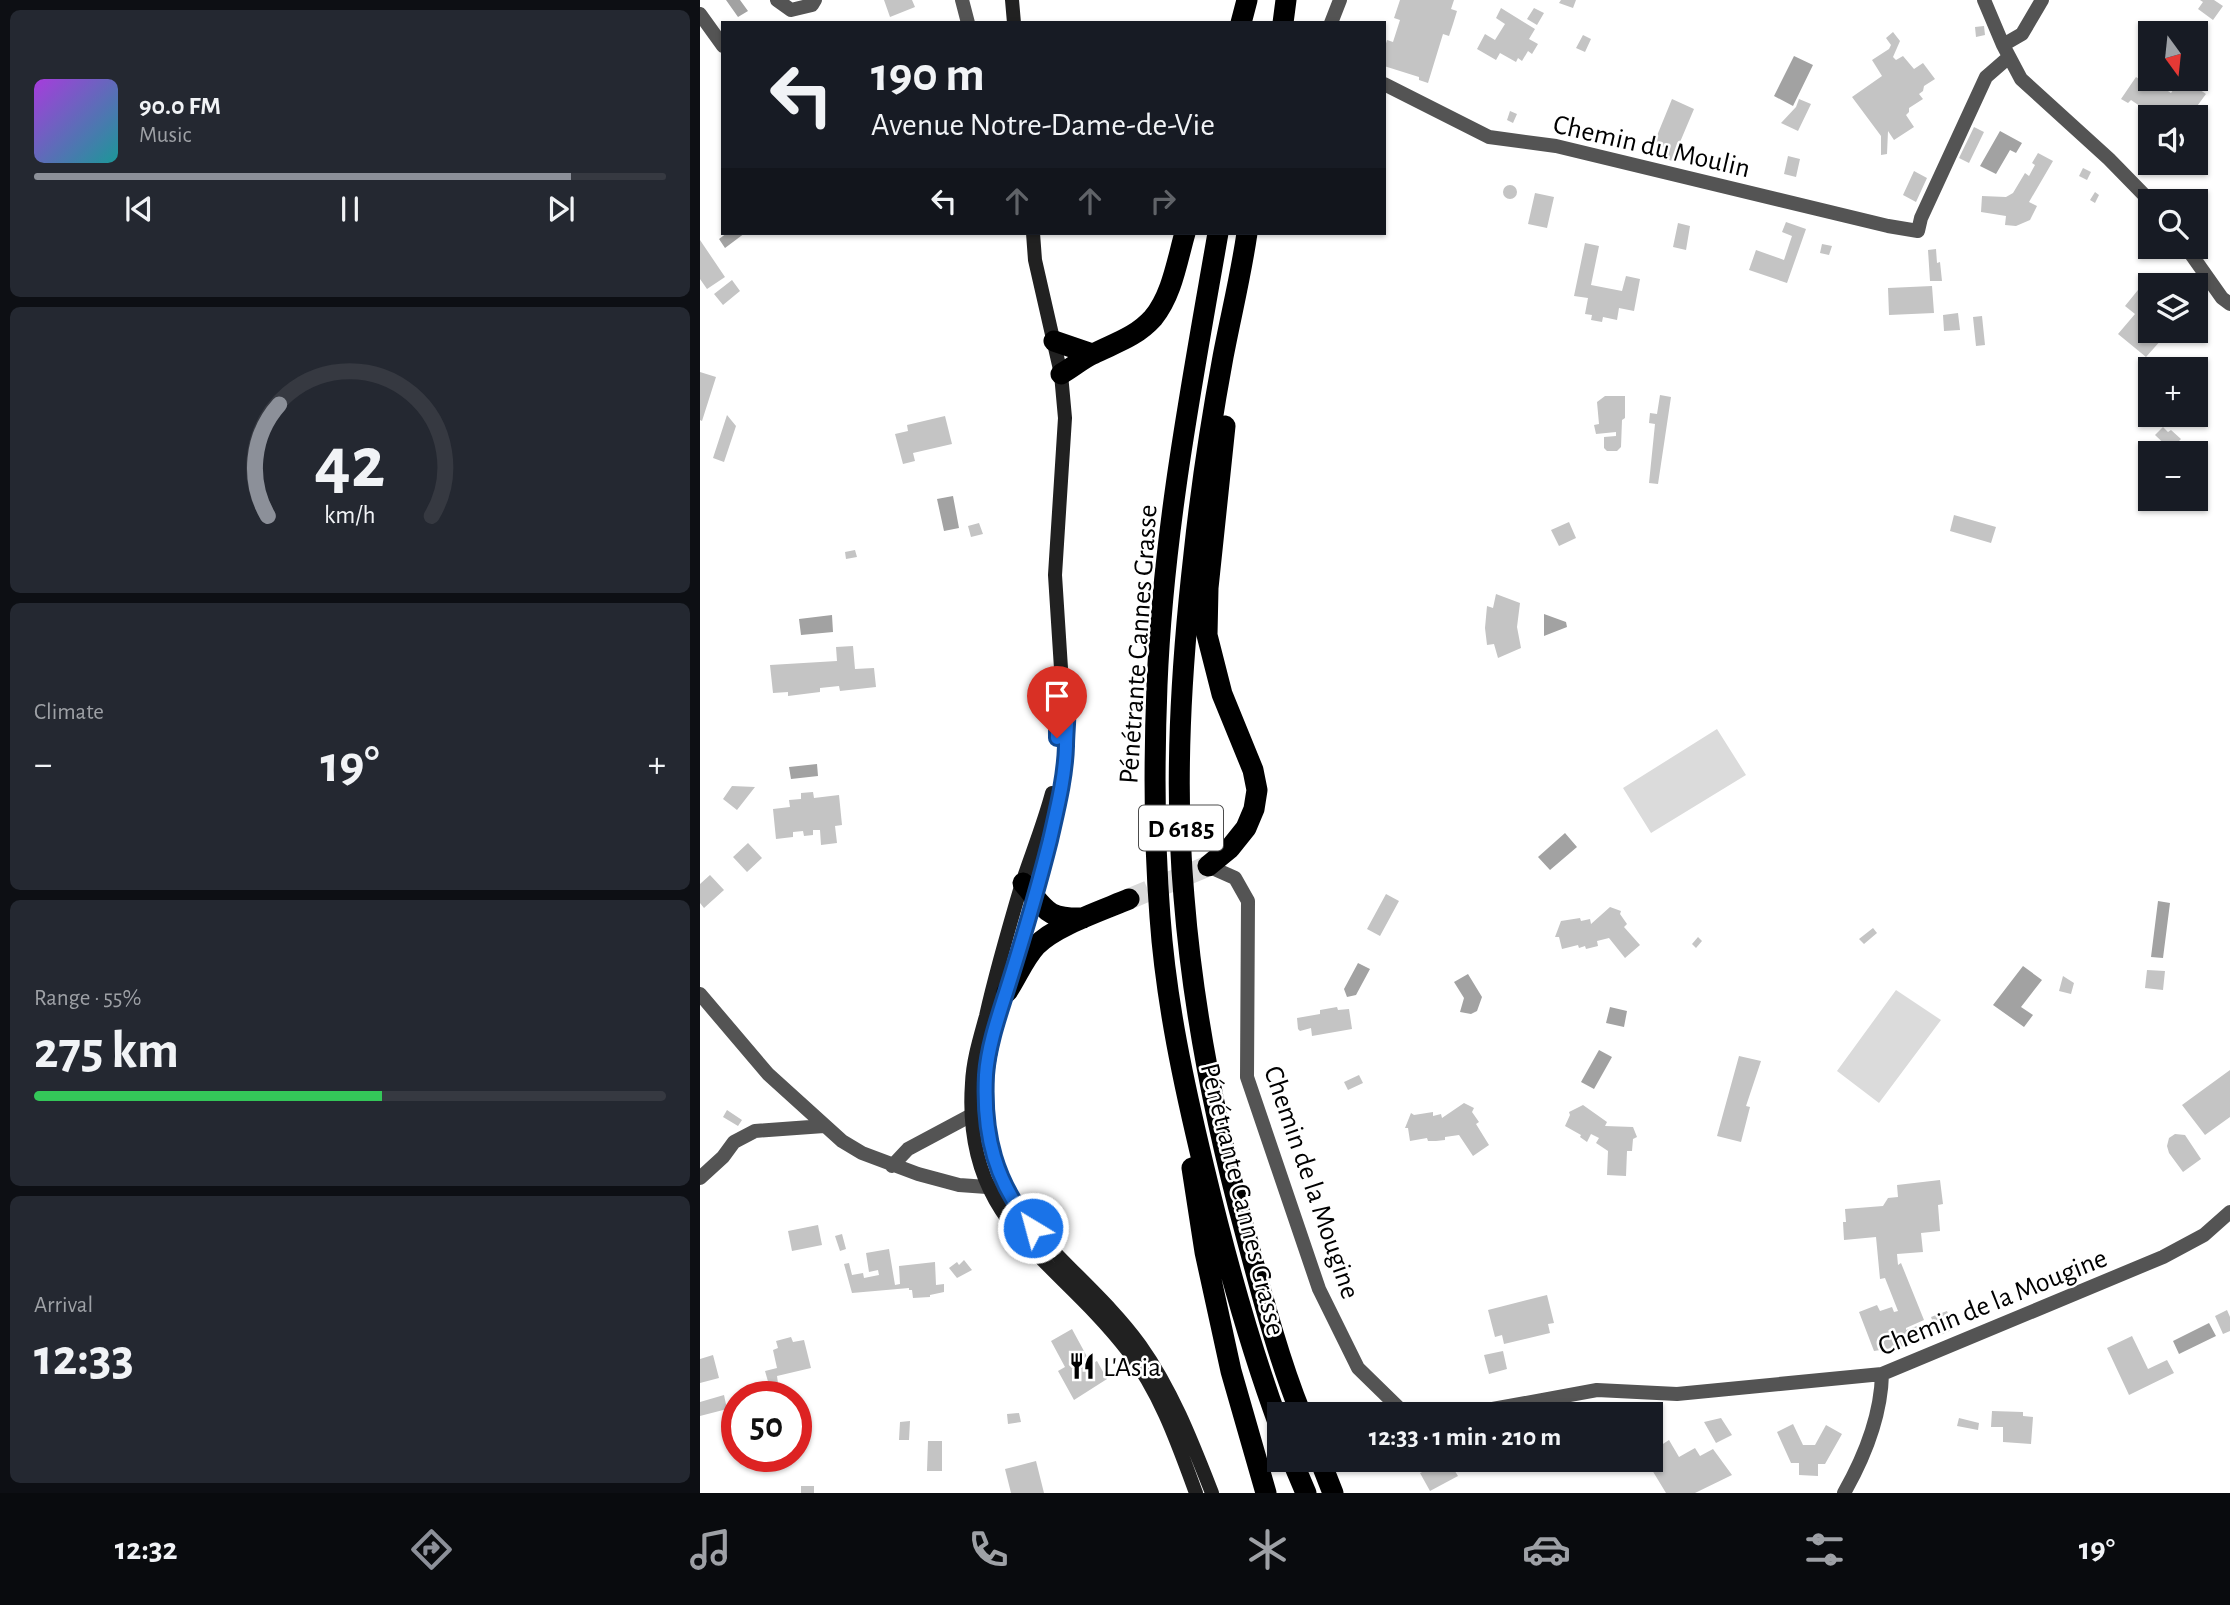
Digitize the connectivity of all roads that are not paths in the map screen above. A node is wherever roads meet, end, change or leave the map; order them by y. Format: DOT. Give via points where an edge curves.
graph roads {
  1 [pos="777,0"];
  2 [pos="815,0"];
  3 [pos="962,0"];
  4 [pos="1012,0"];
  5 [pos="1247,0"];
  6 [pos="1258,0"];
  7 [pos="1286,0"];
  8 [pos="1340,0"];
  9 [pos="1984,0"];
  10 [pos="2042,0"];
  11 [pos="700,14"];
  12 [pos="967,21"];
  13 [pos="1014,21"];
  14 [pos="1242,21"];
  15 [pos="1255,21"];
  16 [pos="1283,21"];
  17 [pos="1332,21"];
  18 [pos="721,43"];
  19 [pos="2006,51"];
  20 [pos="1386,85"];
  21 [pos="2138,189"];
  22 [pos="1033,235"];
  23 [pos="1184,235"];
  24 [pos="1219,235"];
  25 [pos="1247,235"];
  26 [pos="2194,259"];
  27 [pos="1241,277"];
  28 [pos="2230,304"];
  29 [pos="1054,341"];
  30 [pos="1092,354"];
  31 [pos="1061,374"];
  32 [pos="1208,866"];
  33 [pos="1029,890"];
  34 [pos="1129,899"];
  35 [pos="1084,918"];
  36 [pos="1007,992"];
  37 [pos="700,994"];
  38 [pos="1183,1079"];
  39 [pos="986,1108"];
  40 [pos="971,1115"];
  41 [pos="820,1122"];
  42 [pos="892,1166"];
  43 [pos="700,1178"];
  44 [pos="1006,1188"];
  45 [pos="988,1189"];
  46 [pos="2230,1212"];
  47 [pos="1882,1374"];
  48 [pos="1271,1402"];
  49 [pos="1297,1402"];
  50 [pos="1393,1402"];
  51 [pos="1531,1402"];
  52 [pos="1297,1472"];
  53 [pos="1325,1472"];
  54 [pos="1196,1493"];
  55 [pos="1212,1493"];
  56 [pos="1266,1493"];
  57 [pos="1306,1493"];
  58 [pos="1333,1493"];
  59 [pos="1844,1493"];
  1 -- 2 [label="street" via="791,10"];
  3 -- 12 [label="street"];
  4 -- 13 [label="main road"];
  5 -- 14 [label="highway"];
  6 -- 15 [label="highway"];
  7 -- 16 [label="highway"];
  8 -- 17 [label="street"];
  9 -- 19 [label="street"];
  10 -- 19 [label="street"];
  11 -- 18 [label="street"];
  19 -- 20 [label="street, Chemin du Moulin" via="1986,77 1917,230 1556,146 1489,136"];
  19 -- 21 [label="street" via="2021,79"];
  22 -- 29 [label="main road"];
  23 -- 30 [label="highway" via="1172,280 1154,317 1125,341"];
  24 -- 38 [label="highway, Pénétrante Cannes Grasse / D 6185" via="1176,488 1157,684 1160,918"];
  25 -- 27 [label="highway, Pénétrante Cannes Grasse / D 6185"];
  26 -- 28 [label="street"];
  27 -- 32 [label="highway" via="1207,635 1222,694 1257,790 1245,828"];
  27 -- 49 [label="highway, Pénétrante Cannes Grasse / D 6185" via="1219,382 1194,556 1180,747 1184,895 1206,1059 1230,1176"];
  29 -- 30 [label="highway"];
  29 -- 31 [label="main road"];
  30 -- 31 [label="highway"];
  31 -- 33 [label="main road" via="1065,418 1055,575 1062,684 1057,695 1052,795"];
  32 -- 50 [label="street, Chemin de la Mougine" via="1235,878 1248,901 1247,1077 1319,1289 1359,1368"];
  33 -- 35 [label="highway" via="1061,919"];
  33 -- 36 [label="main road"];
  33 -- 40 [label="main road" via="974,1062"];
  34 -- 35 [label="highway"];
  35 -- 36 [label="highway" via="1041,941"];
  36 -- 39 [label="main road" via="986,1072"];
  37 -- 41 [label="street" via="768,1074"];
  38 -- 48 [label="highway, Pénétrante Cannes Grasse / D 6185" via="1237,1303"];
  38 -- 56 [label="highway" via="1203,1242 1231,1371"];
  39 -- 40 [label="street"];
  39 -- 44 [label="main road" via="996,1167"];
  40 -- 42 [label="street" via="908,1149"];
  40 -- 45 [label="main road"];
  41 -- 42 [label="street" via="862,1153"];
  41 -- 43 [label="street" via="755,1131 734,1142"];
  42 -- 45 [label="street"];
  44 -- 45 [label="street"];
  44 -- 55 [label="main road" via="1033,1228 1118,1316 1147,1354 1170,1394"];
  45 -- 54 [label="main road" via="1020,1236 1128,1351 1160,1403"];
  46 -- 47 [label="street, Chemin de la Mougine" via="2204,1235 2163,1258"];
  47 -- 51 [label="street, Chemin de la Mougine" via="1676,1394 1597,1390"];
  47 -- 59 [label="street" via="1882,1398 1864,1458"];
  52 -- 57 [label="highway"];
  53 -- 58 [label="highway"];
}
